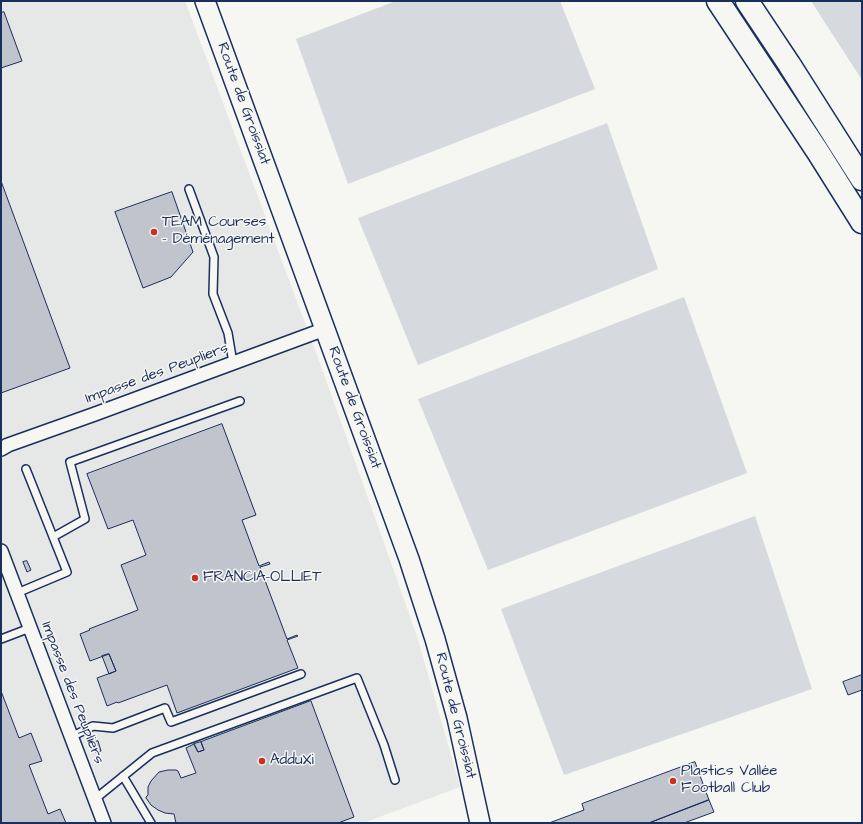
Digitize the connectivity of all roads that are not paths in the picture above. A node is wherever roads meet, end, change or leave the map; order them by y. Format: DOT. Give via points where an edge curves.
graph roads {
  1 [pos="204,1"];
  2 [pos="718,1"];
  3 [pos="747,1"];
  4 [pos="862,179"];
  5 [pos="190,189"];
  6 [pos="862,222"];
  7 [pos="325,329"];
  8 [pos="233,363"];
  9 [pos="240,401"];
  10 [pos="1,449"];
  11 [pos="26,469"];
  12 [pos="53,537"];
  13 [pos="1,551"];
  14 [pos="17,593"];
  15 [pos="30,628"];
  16 [pos="1,639"];
  17 [pos="301,674"];
  18 [pos="72,737"];
  19 [pos="123,776"];
  20 [pos="394,780"];
  21 [pos="95,799"];
  22 [pos="104,823"];
  23 [pos="151,823"];
  24 [pos="480,823"];
  1 -- 7 [label="main road, Route de Groissiat"];
  2 -- 6 [label="highway"];
  3 -- 4 [label="highway"];
  5 -- 8 [label="lane" via="214,257 213,294 228,333"];
  7 -- 8 [label="street, Impasse des Peupliers"];
  7 -- 24 [label="main road, Route de Groissiat" via="436,639 457,718"];
  8 -- 10 [label="street, Impasse des Peupliers"];
  9 -- 12 [label="lane" via="70,462 85,519"];
  11 -- 12 [label="lane"];
  12 -- 14 [label="lane" via="67,572"];
  13 -- 14 [label="street, Impasse des Peupliers"];
  14 -- 15 [label="street, Impasse des Peupliers"];
  15 -- 16 [label="lane"];
  15 -- 18 [label="street, Impasse des Peupliers"];
  17 -- 18 [label="lane" via="171,722 165,708 113,728 93,726"];
  18 -- 21 [label="street, Impasse des Peupliers"];
  19 -- 20 [label="lane" via="152,753 357,678 384,745"];
  19 -- 21 [label="lane"];
  19 -- 23 [label="lane"];
  21 -- 22 [label="street, Impasse des Peupliers"];
}
